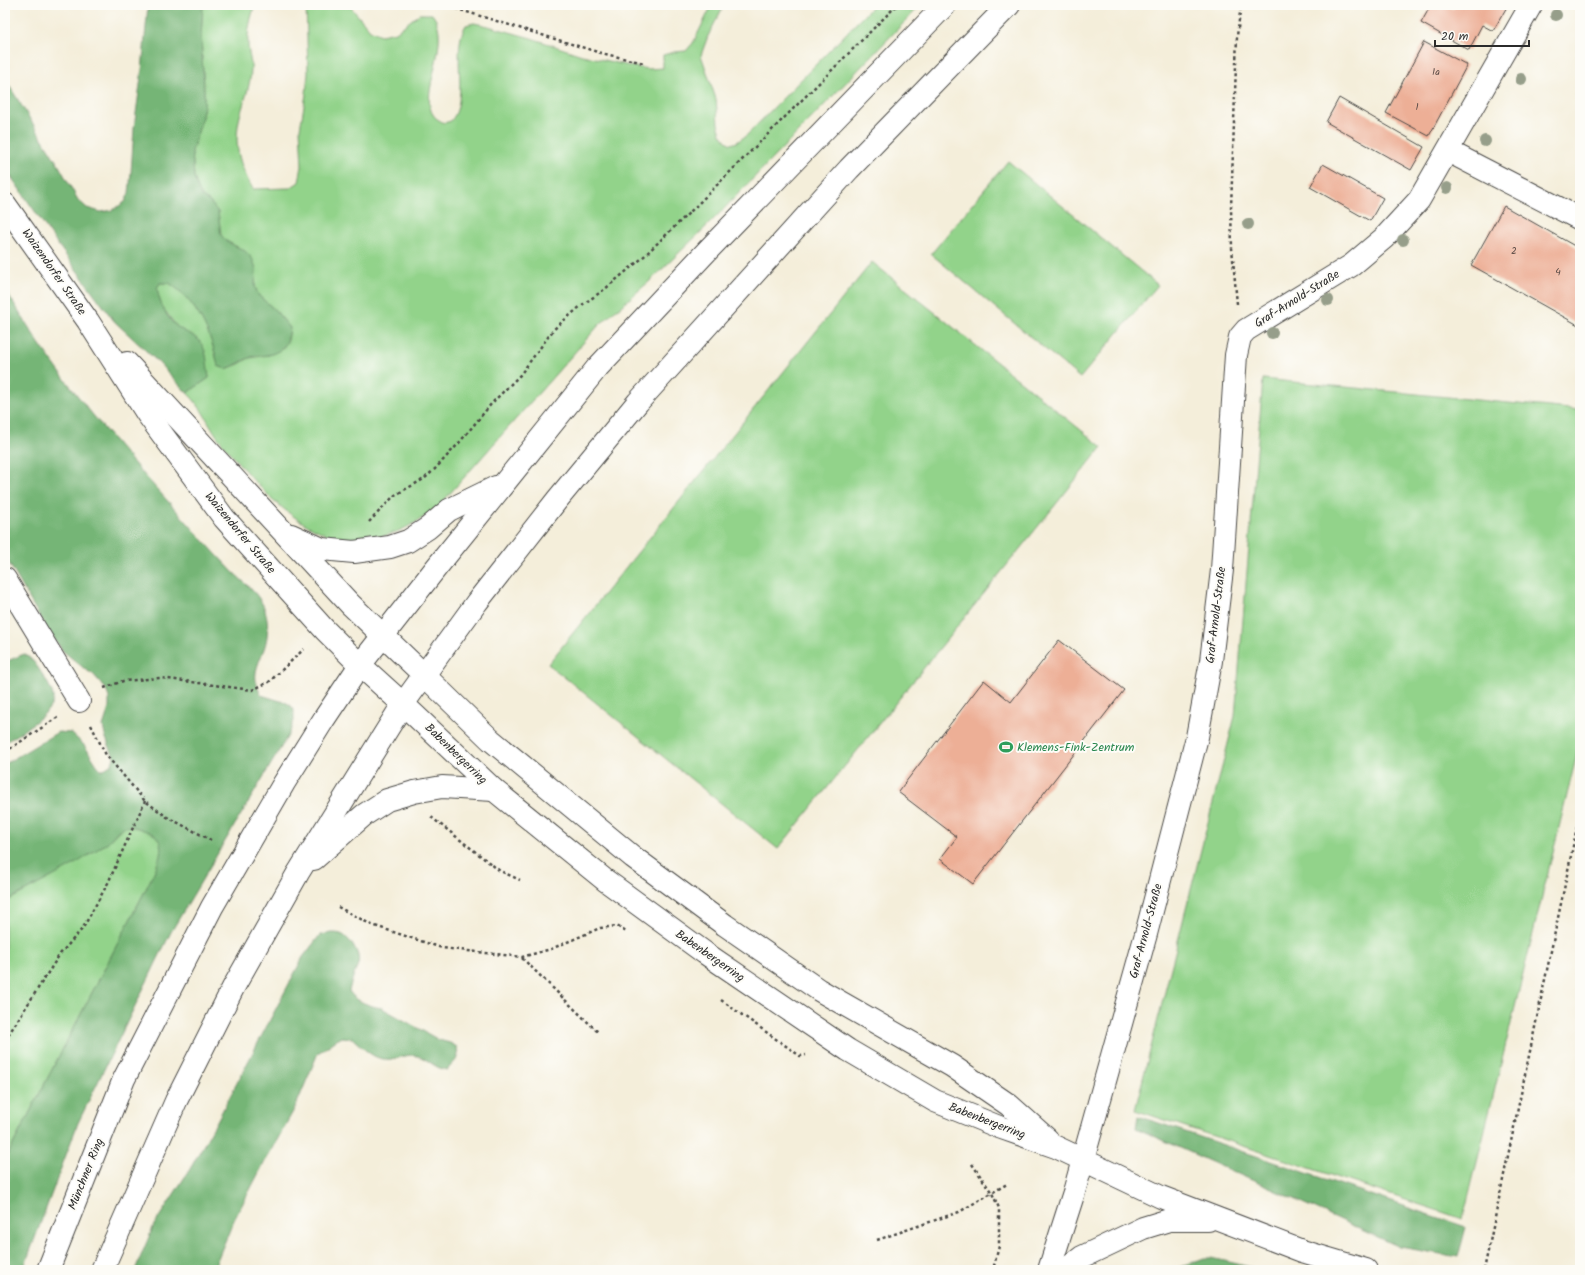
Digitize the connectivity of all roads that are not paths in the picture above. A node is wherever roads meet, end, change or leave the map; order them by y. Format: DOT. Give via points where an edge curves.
graph roads {
  1 [pos="946,5"];
  2 [pos="1009,5"];
  3 [pos="1531,5"];
  4 [pos="1448,151"];
  5 [pos="5,204"];
  6 [pos="1580,218"];
  7 [pos="88,321"];
  8 [pos="503,484"];
  9 [pos="281,530"];
  10 [pos="5,579"];
  11 [pos="384,636"];
  12 [pos="360,665"];
  13 [pos="424,675"];
  14 [pos="79,701"];
  15 [pos="403,704"];
  16 [pos="494,790"];
  17 [pos="298,873"];
  18 [pos="1056,1147"];
  19 [pos="1082,1160"];
  20 [pos="1219,1220"];
  21 [pos="48,1270"];
  22 [pos="102,1270"];
  23 [pos="1049,1270"];
  24 [pos="1065,1270"];
  25 [pos="1366,1270"];
  1 -- 8 [label="main road, Münchner Ring" via="597,368"];
  2 -- 13 [label="main road" via="850,169 638,402 557,500"];
  3 -- 4 [label="main road, Graf-Arnold-Straße"];
  4 -- 6 [label="main road"];
  4 -- 19 [label="main road, Graf-Arnold-Straße" via="1418,200 1384,238 1352,265 1246,330 1240,338 1236,355 1222,570 1211,661 1197,737 1146,934"];
  5 -- 7 [label="main road, Waizendorfer Straße"];
  7 -- 9 [label="main road, Waizendorfer Straße"];
  7 -- 12 [label="main road, Waizendorfer Straße" via="148,415 224,518 317,622"];
  8 -- 9 [label="main road" via="449,510 408,541 390,547 354,552 322,549"];
  8 -- 11 [label="main road, Münchner Ring"];
  9 -- 11 [label="main road, Waizendorfer Straße" via="350,604"];
  10 -- 14 [label="main road"];
  11 -- 12 [label="main road, Münchner Ring"];
  11 -- 13 [label="main road, Waizendorfer Straße"];
  12 -- 15 [label="main road, Waizendorfer Straße"];
  12 -- 21 [label="main road, Münchner Ring" via="284,783 212,907 124,1079"];
  13 -- 15 [label="main road"];
  13 -- 18 [label="main road, Babenbergerring" via="491,740 633,857 819,990 959,1071 1009,1105"];
  15 -- 16 [label="main road, Babenbergerring"];
  15 -- 17 [label="main road"];
  16 -- 17 [label="main road" via="442,787 387,800 364,815"];
  16 -- 18 [label="main road, Babenbergerring" via="605,880 704,953 848,1050 935,1101"];
  17 -- 22 [label="main road" via="233,988 176,1101"];
  18 -- 19 [label="main road, Babenbergerring"];
  19 -- 20 [label="main road, Babenbergerring" via="1161,1198"];
  19 -- 23 [label="main road, Graf-Arnold-Straße"];
  20 -- 24 [label="main road" via="1169,1220 1143,1228 1082,1257"];
  20 -- 25 [label="main road, Babenbergerring" via="1302,1251"];
}
